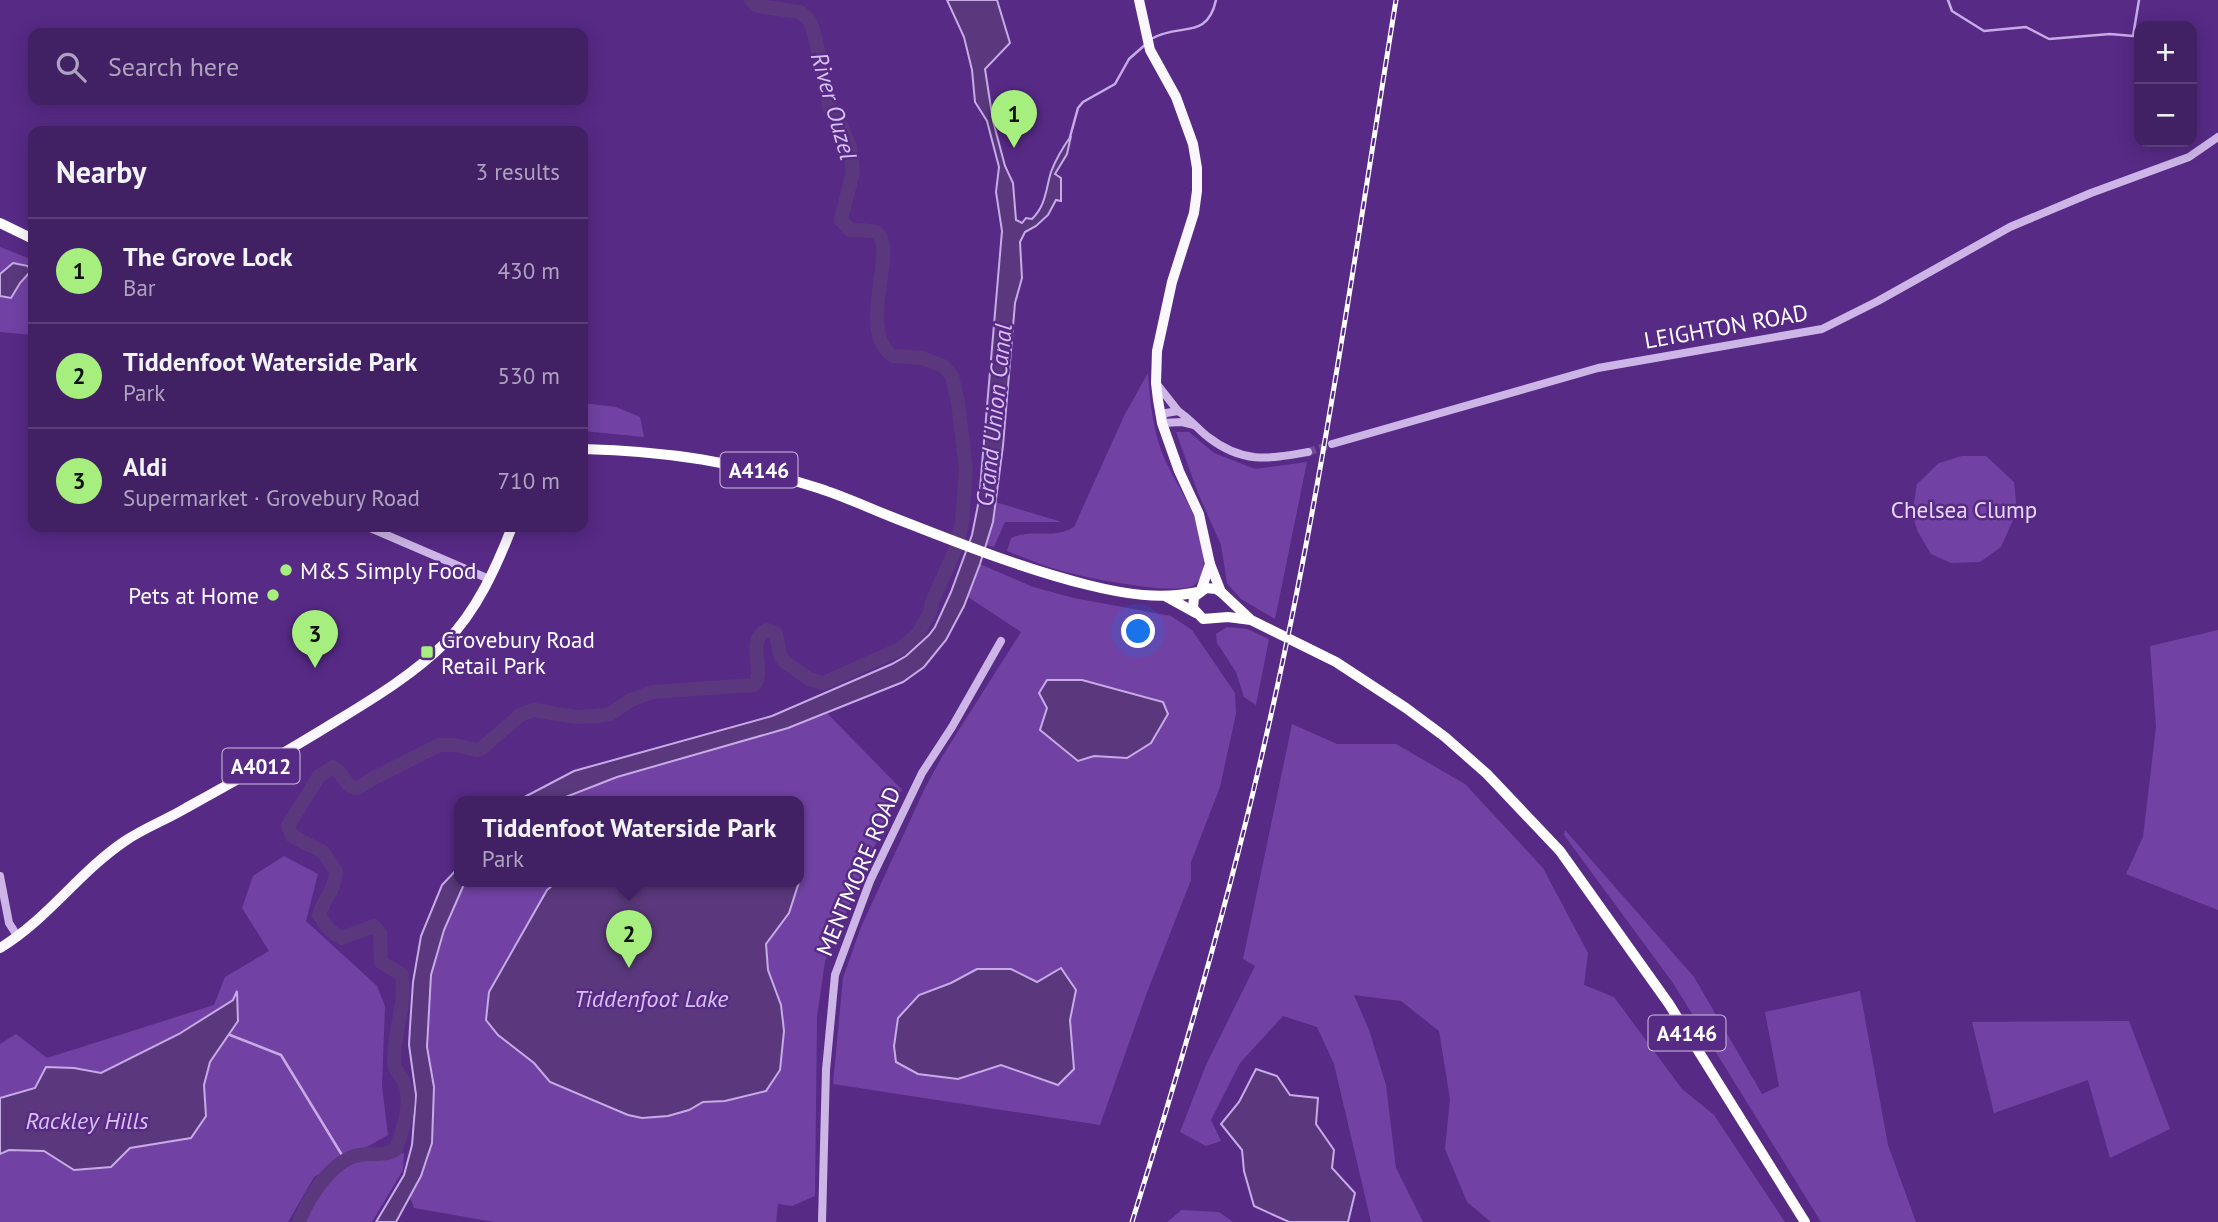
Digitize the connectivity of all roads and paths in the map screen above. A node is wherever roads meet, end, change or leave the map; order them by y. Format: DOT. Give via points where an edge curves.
graph roads {
  1 [pos="1139,0"];
  2 [pos="2218,137"];
  3 [pos="0,223"];
  4 [pos="28,237"];
  5 [pos="1156,383"];
  6 [pos="1178,411"];
  7 [pos="1162,420"];
  8 [pos="1194,425"];
  9 [pos="1332,444"];
  10 [pos="588,449"];
  11 [pos="1308,452"];
  12 [pos="380,532"];
  13 [pos="510,532"];
  14 [pos="1210,564"];
  15 [pos="489,579"];
  16 [pos="1199,591"];
  17 [pos="1222,594"];
  18 [pos="1167,597"];
  19 [pos="1196,613"];
  20 [pos="1218,617"];
  21 [pos="1255,622"];
  22 [pos="1001,641"];
  23 [pos="0,876"];
  24 [pos="18,937"];
  25 [pos="0,948"];
  26 [pos="821,1222"];
  27 [pos="1805,1222"];
  1 -- 5 [label="main road" via="1150,50 1176,97 1197,168 1194,213 1166,310"];
  2 -- 9 [label="street, LEIGHTON ROAD" via="2189,157 2010,227 1822,329 1598,368"];
  3 -- 4 [label="highway"];
  5 -- 6 [label="street"];
  5 -- 7 [label="main road"];
  6 -- 7 [label="street" via="1166,413"];
  6 -- 8 [label="street"];
  7 -- 8 [label="street"];
  7 -- 14 [label="main road" via="1199,513"];
  8 -- 11 [label="street" via="1226,449 1254,458"];
  10 -- 18 [label="highway, A4146" via="685,455 748,467 820,488 1019,565 1101,588"];
  12 -- 15 [label="street"];
  13 -- 15 [label="main road, A4012"];
  14 -- 16 [label="main road"];
  14 -- 17 [label="main road"];
  15 -- 24 [label="main road, A4012" via="446,641 386,690 125,841"];
  16 -- 17 [label="highway" via="1211,587"];
  16 -- 18 [label="highway, A4146"];
  16 -- 19 [label="highway" via="1193,602"];
  17 -- 20 [label="highway" via="1225,608"];
  17 -- 21 [label="highway, A4146"];
  18 -- 19 [label="highway, A4146"];
  19 -- 20 [label="highway" via="1207,620"];
  20 -- 21 [label="highway, A4146"];
  21 -- 27 [label="highway, A4146" via="1368,682 1445,737 1560,851 1669,1004"];
  22 -- 26 [label="street, MENTMORE ROAD" via="922,773 870,881 835,975 826,1070"];
  23 -- 24 [label="street" via="9,923"];
  24 -- 25 [label="main road, A4012"];
}
